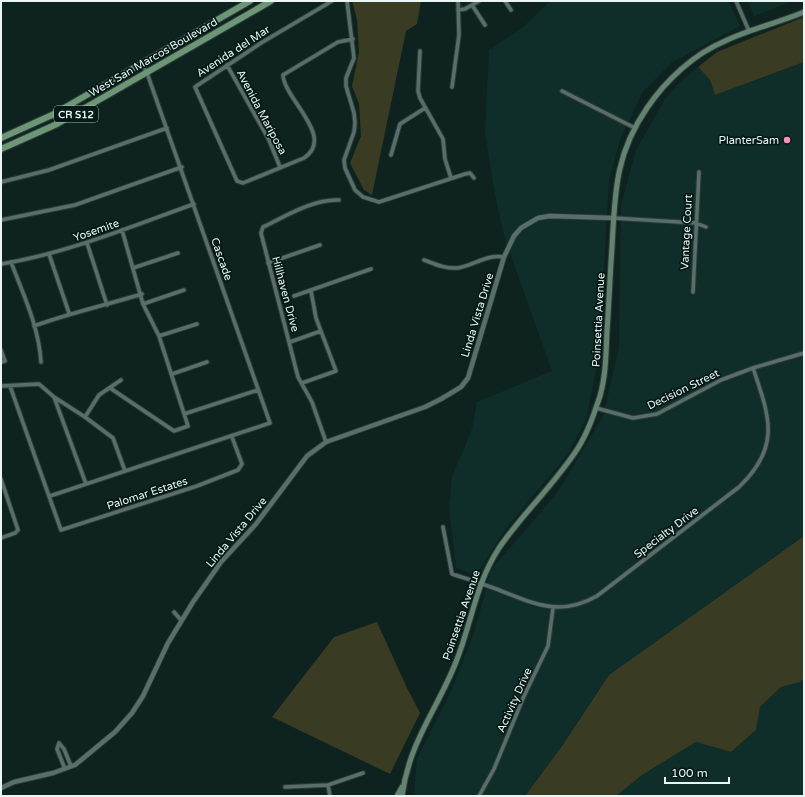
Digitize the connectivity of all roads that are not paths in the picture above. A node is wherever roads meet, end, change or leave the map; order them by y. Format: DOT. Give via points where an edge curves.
graph roads {
  1 [pos="250,1"];
  2 [pos="271,1"];
  3 [pos="332,1"];
  4 [pos="347,1"];
  5 [pos="458,1"];
  6 [pos="479,1"];
  7 [pos="505,1"];
  8 [pos="736,1"];
  9 [pos="472,5"];
  10 [pos="458,10"];
  11 [pos="511,10"];
  12 [pos="804,12"];
  13 [pos="485,25"];
  14 [pos="749,31"];
  15 [pos="353,39"];
  16 [pos="420,51"];
  17 [pos="142,64"];
  18 [pos="227,65"];
  19 [pos="147,73"];
  20 [pos="452,86"];
  21 [pos="562,91"];
  22 [pos="424,108"];
  23 [pos="167,128"];
  24 [pos="635,128"];
  25 [pos="1,138"];
  26 [pos="1,149"];
  27 [pos="391,155"];
  28 [pos="182,167"];
  29 [pos="280,167"];
  30 [pos="699,172"];
  31 [pos="451,178"];
  32 [pos="474,178"];
  33 [pos="1,182"];
  34 [pos="339,200"];
  35 [pos="194,204"];
  36 [pos="614,218"];
  37 [pos="1,220"];
  38 [pos="696,223"];
  39 [pos="706,227"];
  40 [pos="122,230"];
  41 [pos="87,243"];
  42 [pos="320,245"];
  43 [pos="178,253"];
  44 [pos="49,254"];
  45 [pos="504,258"];
  46 [pos="424,260"];
  47 [pos="11,262"];
  48 [pos="268,263"];
  49 [pos="1,264"];
  50 [pos="133,268"];
  51 [pos="371,269"];
  52 [pos="184,290"];
  53 [pos="311,290"];
  54 [pos="693,292"];
  55 [pos="142,294"];
  56 [pos="294,296"];
  57 [pos="143,304"];
  58 [pos="107,305"];
  59 [pos="69,313"];
  60 [pos="197,324"];
  61 [pos="34,326"];
  62 [pos="321,331"];
  63 [pos="159,336"];
  64 [pos="290,342"];
  65 [pos="1,350"];
  66 [pos="804,353"];
  67 [pos="1,362"];
  68 [pos="41,362"];
  69 [pos="207,362"];
  70 [pos="753,368"];
  71 [pos="172,374"];
  72 [pos="121,380"];
  73 [pos="302,383"];
  74 [pos="1,386"];
  75 [pos="10,386"];
  76 [pos="110,388"];
  77 [pos="258,390"];
  78 [pos="54,397"];
  79 [pos="596,408"];
  80 [pos="184,414"];
  81 [pos="85,416"];
  82 [pos="232,437"];
  83 [pos="326,442"];
  84 [pos="125,471"];
  85 [pos="1,479"];
  86 [pos="86,484"];
  87 [pos="50,496"];
  88 [pos="443,527"];
  89 [pos="1,538"];
  90 [pos="481,583"];
  91 [pos="553,608"];
  92 [pos="174,612"];
  93 [pos="181,620"];
  94 [pos="71,766"];
  95 [pos="65,769"];
  96 [pos="363,773"];
  97 [pos="404,784"];
  98 [pos="328,785"];
  99 [pos="285,787"];
  100 [pos="1,788"];
  101 [pos="330,796"];
  102 [pos="397,796"];
  103 [pos="402,796"];
  104 [pos="479,796"];
  1 -- 17 [label="main road, West San Marcos Boulevard / CR S12"];
  2 -- 19 [label="main road, West San Marcos Boulevard / CR S12"];
  3 -- 18 [label="street, Avenida del Mar"];
  4 -- 15 [label="street"];
  5 -- 10 [label="street"];
  6 -- 9 [label="street"];
  7 -- 11 [label="street"];
  8 -- 14 [label="street"];
  9 -- 10 [label="street"];
  9 -- 13 [label="street"];
  10 -- 20 [label="street" via="459,36"];
  12 -- 14 [label="main road, Poinsettia Avenue"];
  14 -- 24 [label="main road, Poinsettia Avenue" via="710,48 680,70 659,92"];
  15 -- 29 [label="street" via="338,42 283,75 314,133 315,144 309,154"];
  15 -- 31 [label="street" via="354,58 346,86 354,113 354,132 344,160 344,168 355,190 363,197 379,202"];
  16 -- 22 [label="street" via="418,91"];
  17 -- 19 [label="street, Cascade"];
  17 -- 25 [label="main road, West San Marcos Boulevard / CR S12" via="52,115"];
  18 -- 29 [label="street, Avenida Mariposa" via="269,140"];
  18 -- 29 [label="street, Avenida del Mar" via="197,85 195,90 237,182 240,184"];
  19 -- 23 [label="street, Cascade"];
  19 -- 26 [label="main road, West San Marcos Boulevard / CR S12" via="57,124"];
  21 -- 24 [label="street"];
  22 -- 27 [label="street" via="400,124"];
  22 -- 31 [label="street" via="443,139 445,159"];
  23 -- 28 [label="street, Cascade"];
  23 -- 33 [label="street" via="49,170"];
  24 -- 36 [label="main road, Poinsettia Avenue" via="624,152 616,181"];
  28 -- 35 [label="street, Cascade"];
  28 -- 37 [label="street" via="75,205"];
  30 -- 38 [label="street, Vantage Court"];
  31 -- 32 [label="street" via="470,173"];
  34 -- 48 [label="street, Hillhaven Drive" via="329,200 306,207 263,227 260,233"];
  35 -- 40 [label="street, Yosemite"];
  35 -- 77 [label="street, Cascade"];
  36 -- 38 [label="street"];
  36 -- 45 [label="street, Linda Vista Drive" via="538,218 529,222 514,236"];
  36 -- 79 [label="main road, Poinsettia Avenue" via="607,363"];
  38 -- 39 [label="street"];
  38 -- 54 [label="street, Vantage Court"];
  40 -- 41 [label="street, Yosemite"];
  40 -- 50 [label="street"];
  41 -- 44 [label="street, Yosemite"];
  41 -- 58 [label="street"];
  42 -- 48 [label="street"];
  43 -- 50 [label="street"];
  44 -- 47 [label="street, Yosemite"];
  44 -- 59 [label="street"];
  45 -- 46 [label="street, Linda Vista Drive" via="490,257 454,268 438,266"];
  45 -- 83 [label="street, Linda Vista Drive" via="468,378 462,387 425,406"];
  47 -- 49 [label="street, Yosemite"];
  47 -- 61 [label="street"];
  48 -- 64 [label="street, Hillhaven Drive"];
  50 -- 55 [label="street"];
  51 -- 53 [label="street"];
  52 -- 57 [label="street"];
  53 -- 56 [label="street"];
  53 -- 62 [label="street"];
  55 -- 57 [label="street"];
  55 -- 58 [label="street"];
  57 -- 63 [label="street"];
  58 -- 59 [label="street"];
  59 -- 61 [label="street"];
  60 -- 63 [label="street"];
  61 -- 68 [label="street"];
  62 -- 64 [label="street"];
  62 -- 73 [label="street" via="336,371"];
  63 -- 71 [label="street"];
  64 -- 73 [label="street, Hillhaven Drive" via="298,377"];
  65 -- 67 [label="street" via="5,361"];
  66 -- 70 [label="street, Decision Street"];
  69 -- 71 [label="street"];
  70 -- 79 [label="street, Decision Street" via="721,380 657,414 646,417 633,418"];
  70 -- 91 [label="street, Specialty Drive" via="767,408 769,428 763,457 752,475 596,596 576,606"];
  71 -- 80 [label="street"];
  72 -- 76 [label="street"];
  73 -- 83 [label="street, Hillhaven Drive" via="312,402"];
  74 -- 75 [label="street"];
  75 -- 78 [label="street" via="39,384"];
  75 -- 87 [label="street"];
  76 -- 80 [label="street" via="174,431 188,426"];
  76 -- 81 [label="street" via="99,396"];
  77 -- 80 [label="street"];
  77 -- 82 [label="street, Cascade" via="270,423"];
  78 -- 81 [label="street"];
  78 -- 86 [label="street"];
  79 -- 90 [label="main road, Poinsettia Avenue" via="579,446 506,538"];
  81 -- 84 [label="street" via="113,438"];
  82 -- 84 [label="street"];
  82 -- 87 [label="street, Palomar Estates" via="242,464 238,470 198,486 61,530"];
  83 -- 93 [label="street, Linda Vista Drive" via="300,464 256,524 221,562"];
  84 -- 86 [label="street"];
  85 -- 89 [label="street" via="18,530"];
  86 -- 87 [label="street"];
  88 -- 90 [label="street, Specialty Drive" via="452,574"];
  90 -- 91 [label="street, Specialty Drive" via="535,604"];
  90 -- 97 [label="main road, Poinsettia Avenue" via="456,662 420,734 410,758"];
  91 -- 104 [label="street, Activity Drive" via="548,646 494,769"];
  92 -- 93 [label="street"];
  93 -- 94 [label="street, Linda Vista Drive" via="132,713 115,732"];
  94 -- 95 [label="street, Linda Vista Drive"];
  94 -- 95 [label="street" via="59,743 57,749"];
  95 -- 100 [label="street, Linda Vista Drive" via="14,782"];
  96 -- 98 [label="street"];
  97 -- 102 [label="main road"];
  97 -- 103 [label="main road, Poinsettia Avenue"];
  98 -- 99 [label="street"];
  98 -- 101 [label="street"];
}
